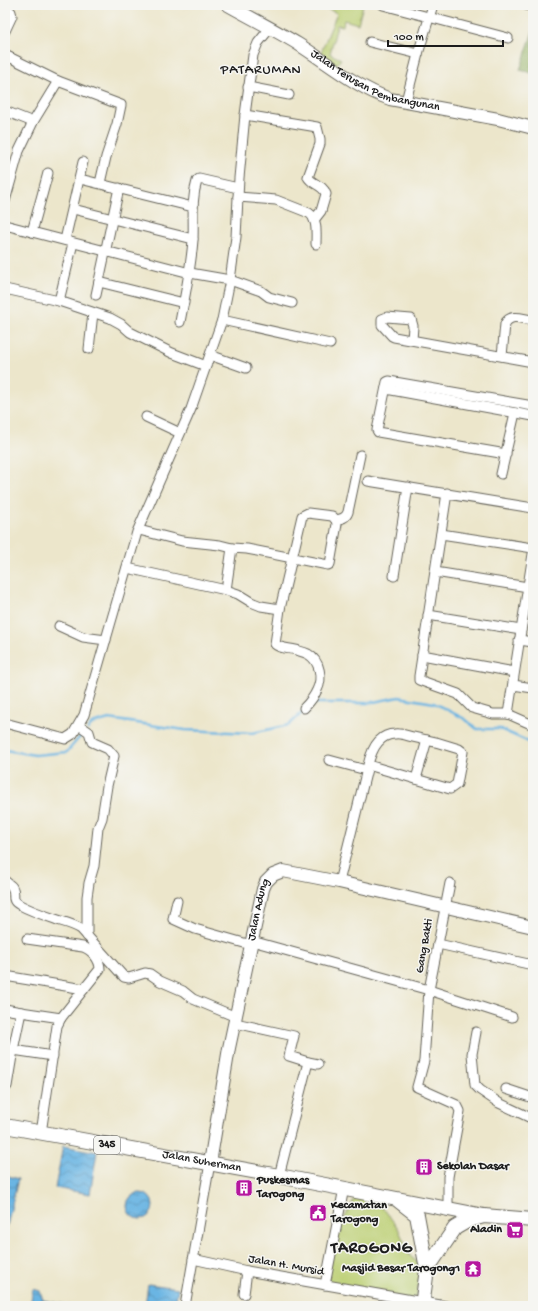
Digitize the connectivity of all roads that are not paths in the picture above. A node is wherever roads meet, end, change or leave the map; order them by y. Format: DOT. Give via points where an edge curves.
graph roads {
  1 [pos="228,5"];
  2 [pos="383,5"];
  3 [pos="433,5"];
  4 [pos="526,5"];
  5 [pos="5,7"];
  6 [pos="533,7"];
  7 [pos="429,18"];
  8 [pos="270,28"];
  9 [pos="5,31"];
  10 [pos="508,38"];
  11 [pos="370,42"];
  12 [pos="418,54"];
  13 [pos="5,55"];
  14 [pos="58,81"];
  15 [pos="248,87"];
  16 [pos="289,95"];
  17 [pos="406,101"];
  18 [pos="5,111"];
  19 [pos="245,115"];
  20 [pos="33,122"];
  21 [pos="533,128"];
  22 [pos="83,162"];
  23 [pos="48,173"];
  24 [pos="80,179"];
  25 [pos="100,183"];
  26 [pos="119,188"];
  27 [pos="238,193"];
  28 [pos="5,201"];
  29 [pos="193,207"];
  30 [pos="73,209"];
  31 [pos="112,219"];
  32 [pos="314,220"];
  33 [pos="5,225"];
  34 [pos="32,232"];
  35 [pos="193,239"];
  36 [pos="69,242"];
  37 [pos="316,244"];
  38 [pos="105,252"];
  39 [pos="190,273"];
  40 [pos="230,280"];
  41 [pos="99,282"];
  42 [pos="5,289"];
  43 [pos="96,296"];
  44 [pos="59,301"];
  45 [pos="184,302"];
  46 [pos="292,303"];
  47 [pos="93,314"];
  48 [pos="222,320"];
  49 [pos="533,320"];
  50 [pos="180,322"];
  51 [pos="412,340"];
  52 [pos="330,344"];
  53 [pos="89,350"];
  54 [pos="210,355"];
  55 [pos="502,356"];
  56 [pos="533,362"];
  57 [pos="206,366"];
  58 [pos="246,368"];
  59 [pos="464,399"];
  60 [pos="533,406"];
  61 [pos="515,413"];
  62 [pos="533,416"];
  63 [pos="146,417"];
  64 [pos="180,433"];
  65 [pos="506,454"];
  66 [pos="360,455"];
  67 [pos="501,474"];
  68 [pos="368,480"];
  69 [pos="408,487"];
  70 [pos="447,493"];
  71 [pos="533,508"];
  72 [pos="336,520"];
  73 [pos="138,530"];
  74 [pos="441,534"];
  75 [pos="232,548"];
  76 [pos="533,548"];
  77 [pos="533,554"];
  78 [pos="293,558"];
  79 [pos="127,568"];
  80 [pos="435,572"];
  81 [pos="394,576"];
  82 [pos="226,590"];
  83 [pos="529,593"];
  84 [pos="280,609"];
  85 [pos="428,614"];
  86 [pos="59,626"];
  87 [pos="521,630"];
  88 [pos="106,640"];
  89 [pos="519,640"];
  90 [pos="533,642"];
  91 [pos="422,655"];
  92 [pos="514,672"];
  93 [pos="513,685"];
  94 [pos="533,688"];
  95 [pos="304,708"];
  96 [pos="508,714"];
  97 [pos="5,723"];
  98 [pos="533,725"];
  99 [pos="80,726"];
  100 [pos="428,740"];
  101 [pos="329,760"];
  102 [pos="367,768"];
  103 [pos="416,779"];
  104 [pos="5,881"];
  105 [pos="339,882"];
  106 [pos="450,883"];
  107 [pos="177,901"];
  108 [pos="445,907"];
  109 [pos="533,927"];
  110 [pos="87,936"];
  111 [pos="27,939"];
  112 [pos="252,943"];
  113 [pos="438,944"];
  114 [pos="533,965"];
  115 [pos="5,976"];
  116 [pos="84,989"];
  117 [pos="429,990"];
  118 [pos="5,1009"];
  119 [pos="22,1012"];
  120 [pos="512,1017"];
  121 [pos="60,1018"];
  122 [pos="235,1020"];
  123 [pos="476,1032"];
  124 [pos="13,1050"];
  125 [pos="53,1056"];
  126 [pos="308,1062"];
  127 [pos="318,1064"];
  128 [pos="7,1086"];
  129 [pos="506,1089"];
  130 [pos="533,1098"];
  131 [pos="533,1118"];
  132 [pos="5,1126"];
  133 [pos="41,1132"];
  134 [pos="210,1163"];
  135 [pos="279,1176"];
  136 [pos="344,1188"];
  137 [pos="398,1200"];
  138 [pos="429,1205"];
  139 [pos="448,1208"];
  140 [pos="417,1215"];
  141 [pos="484,1216"];
  142 [pos="533,1220"];
  143 [pos="455,1228"];
  144 [pos="423,1251"];
  145 [pos="438,1252"];
  146 [pos="193,1259"];
  147 [pos="427,1269"];
  148 [pos="246,1271"];
  149 [pos="325,1285"];
  150 [pos="244,1294"];
  151 [pos="423,1304"];
  152 [pos="185,1306"];
  153 [pos="446,1306"];
  1 -- 8 [label="main road, Jalan Terusan Pembangunan"];
  2 -- 7 [label="street"];
  3 -- 7 [label="street"];
  4 -- 6 [label="street"];
  5 -- 9 [label="street" via="12,16"];
  7 -- 10 [label="street"];
  7 -- 12 [label="street"];
  8 -- 15 [label="street" via="253,54"];
  8 -- 17 [label="main road, Jalan Terusan Pembangunan" via="375,94"];
  11 -- 12 [label="street"];
  12 -- 17 [label="street"];
  13 -- 14 [label="street"];
  14 -- 20 [label="street"];
  14 -- 25 [label="street" via="121,105"];
  15 -- 16 [label="street"];
  15 -- 19 [label="street"];
  17 -- 21 [label="main road, Jalan Terusan Pembangunan"];
  18 -- 20 [label="street"];
  19 -- 27 [label="street"];
  19 -- 32 [label="street" via="317,127 320,144 308,177 326,194 321,210"];
  20 -- 28 [label="street" via="19,151"];
  22 -- 24 [label="street"];
  23 -- 34 [label="street"];
  24 -- 25 [label="street"];
  24 -- 30 [label="street"];
  25 -- 26 [label="street"];
  26 -- 29 [label="street"];
  26 -- 31 [label="street"];
  27 -- 29 [label="street" via="199,179 196,183"];
  27 -- 32 [label="street" via="276,200 308,213"];
  27 -- 40 [label="street" via="236,237"];
  29 -- 35 [label="street"];
  30 -- 31 [label="street"];
  30 -- 36 [label="street"];
  31 -- 35 [label="street"];
  31 -- 38 [label="street"];
  32 -- 37 [label="street"];
  33 -- 34 [label="street"];
  34 -- 36 [label="street"];
  35 -- 39 [label="street"];
  36 -- 38 [label="street"];
  36 -- 44 [label="street"];
  38 -- 39 [label="street"];
  38 -- 41 [label="street"];
  39 -- 40 [label="street"];
  39 -- 45 [label="street"];
  40 -- 46 [label="street" via="261,291 270,297"];
  40 -- 48 [label="street"];
  41 -- 43 [label="street"];
  41 -- 45 [label="street"];
  42 -- 44 [label="street"];
  44 -- 47 [label="street"];
  45 -- 50 [label="street"];
  47 -- 53 [label="street"];
  47 -- 57 [label="street" via="116,321 130,332 172,353"];
  48 -- 52 [label="street"];
  48 -- 54 [label="street"];
  49 -- 55 [label="street" via="512,317 508,319 505,324"];
  51 -- 55 [label="street"];
  54 -- 57 [label="street"];
  54 -- 58 [label="street"];
  55 -- 56 [label="street"];
  57 -- 64 [label="street"];
  59 -- 60 [label="street"];
  59 -- 61 [label="street"];
  59 -- 65 [label="street" via="387,382 377,430"];
  61 -- 62 [label="street"];
  61 -- 65 [label="street"];
  63 -- 64 [label="street"];
  64 -- 73 [label="street"];
  65 -- 67 [label="street"];
  66 -- 72 [label="street" via="348,512 343,518"];
  68 -- 69 [label="street"];
  69 -- 70 [label="street"];
  69 -- 81 [label="street"];
  70 -- 71 [label="street"];
  70 -- 74 [label="street"];
  72 -- 78 [label="street" via="332,516 304,514"];
  72 -- 78 [label="street" via="329,565"];
  73 -- 75 [label="street" via="182,541"];
  73 -- 79 [label="street"];
  74 -- 76 [label="street"];
  74 -- 80 [label="street"];
  75 -- 78 [label="street"];
  75 -- 82 [label="street"];
  77 -- 83 [label="street"];
  78 -- 84 [label="street"];
  79 -- 82 [label="street"];
  79 -- 88 [label="street"];
  80 -- 83 [label="street"];
  80 -- 85 [label="street"];
  82 -- 84 [label="street" via="261,606"];
  83 -- 87 [label="street"];
  84 -- 95 [label="street" via="275,644 309,654 317,663 320,672 317,690"];
  85 -- 87 [label="street"];
  85 -- 91 [label="street"];
  86 -- 88 [label="street" via="83,637"];
  87 -- 89 [label="street"];
  88 -- 99 [label="street"];
  89 -- 90 [label="street"];
  89 -- 92 [label="street"];
  91 -- 92 [label="street"];
  91 -- 96 [label="street" via="419,680 458,694 472,708 493,714"];
  92 -- 93 [label="street"];
  93 -- 94 [label="street"];
  93 -- 96 [label="street"];
  96 -- 98 [label="street"];
  97 -- 99 [label="street" via="65,739"];
  99 -- 110 [label="street" via="89,732 92,742 108,749 114,756 89,883"];
  100 -- 102 [label="street" via="394,733 383,738 372,751"];
  100 -- 103 [label="street"];
  100 -- 103 [label="street" via="462,750 457,784 450,789"];
  101 -- 102 [label="street"];
  102 -- 103 [label="street"];
  102 -- 105 [label="street"];
  104 -- 110 [label="street" via="12,886 13,898 19,904 41,915 76,926"];
  105 -- 108 [label="main road, Jalan Adung"];
  105 -- 112 [label="main road, Jalan Adung" via="283,871 273,875 266,882"];
  106 -- 108 [label="street, Gang Bakti"];
  107 -- 112 [label="street" via="173,919 195,929"];
  108 -- 109 [label="main road, Jalan Adung"];
  108 -- 113 [label="street, Gang Bakti"];
  110 -- 122 [label="street" via="124,977 148,973"];
  111 -- 116 [label="street" via="83,947 91,951 99,962 100,969"];
  112 -- 117 [label="street"];
  112 -- 122 [label="main road, Jalan Adung"];
  113 -- 114 [label="street"];
  113 -- 117 [label="street, Gang Bakti"];
  115 -- 116 [label="street"];
  116 -- 121 [label="street"];
  117 -- 120 [label="street"];
  117 -- 139 [label="street, Gang Bakti" via="424,1061 417,1087 457,1105 460,1111 448,1177"];
  118 -- 119 [label="street"];
  119 -- 121 [label="street"];
  119 -- 124 [label="street"];
  121 -- 125 [label="street"];
  122 -- 126 [label="street" via="294,1036 289,1056"];
  122 -- 134 [label="main road, Jalan Adung"];
  123 -- 131 [label="street" via="472,1054 475,1084 499,1104"];
  124 -- 125 [label="street"];
  124 -- 128 [label="street"];
  125 -- 133 [label="street"];
  126 -- 127 [label="street"];
  126 -- 135 [label="street"];
  129 -- 130 [label="street"];
  132 -- 133 [label="main road, Jalan Suherman / 345"];
  133 -- 134 [label="main road, Jalan Suherman / 345"];
  134 -- 135 [label="main road, Jalan Suherman / 345"];
  134 -- 146 [label="street"];
  135 -- 136 [label="main road, Jalan Suherman / 345"];
  136 -- 137 [label="main road, Jalan Suherman / 345"];
  136 -- 149 [label="street"];
  137 -- 138 [label="main road, 345"];
  137 -- 140 [label="main road, 345"];
  138 -- 139 [label="main road, 345"];
  138 -- 140 [label="main road"];
  139 -- 141 [label="main road, 345"];
  139 -- 143 [label="main road"];
  140 -- 144 [label="main road"];
  141 -- 142 [label="main road"];
  141 -- 143 [label="main road" via="469,1220"];
  143 -- 145 [label="main road"];
  144 -- 145 [label="main road"];
  144 -- 147 [label="main road"];
  145 -- 147 [label="main road"];
  146 -- 148 [label="street, Jalan H. Mursid"];
  146 -- 152 [label="street"];
  147 -- 151 [label="main road"];
  148 -- 149 [label="street, Jalan H. Mursid"];
  148 -- 150 [label="street"];
  149 -- 151 [label="street, Jalan H. Mursid"];
  151 -- 153 [label="street, Jalan H. Mursid"];
}
